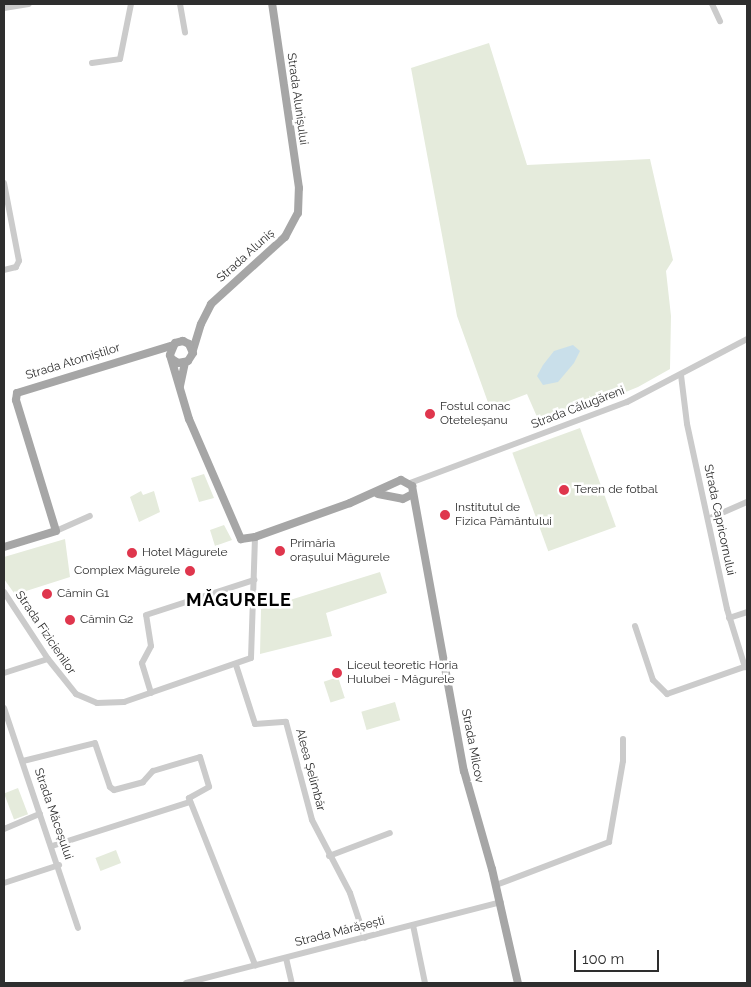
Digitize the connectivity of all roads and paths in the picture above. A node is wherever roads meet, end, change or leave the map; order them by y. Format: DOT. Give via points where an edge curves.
graph roads {
  1 [pos="28,4"];
  2 [pos="130,4"];
  3 [pos="180,4"];
  4 [pos="272,4"];
  5 [pos="712,4"];
  6 [pos="4,8"];
  7 [pos="720,21"];
  8 [pos="184,33"];
  9 [pos="92,63"];
  10 [pos="4,183"];
  11 [pos="300,198"];
  12 [pos="4,270"];
  13 [pos="199,329"];
  14 [pos="747,339"];
  15 [pos="181,340"];
  16 [pos="193,350"];
  17 [pos="171,353"];
  18 [pos="185,363"];
  19 [pos="681,375"];
  20 [pos="179,388"];
  21 [pos="410,483"];
  22 [pos="395,484"];
  23 [pos="374,494"];
  24 [pos="411,495"];
  25 [pos="395,496"];
  26 [pos="403,499"];
  27 [pos="747,502"];
  28 [pos="414,511"];
  29 [pos="90,516"];
  30 [pos="708,519"];
  31 [pos="56,531"];
  32 [pos="255,537"];
  33 [pos="4,547"];
  34 [pos="254,580"];
  35 [pos="4,592"];
  36 [pos="747,612"];
  37 [pos="729,618"];
  38 [pos="635,626"];
  39 [pos="740,656"];
  40 [pos="48,659"];
  41 [pos="236,665"];
  42 [pos="746,667"];
  43 [pos="731,672"];
  44 [pos="4,673"];
  45 [pos="151,693"];
  46 [pos="4,708"];
  47 [pos="623,739"];
  48 [pos="23,761"];
  49 [pos="190,802"];
  50 [pos="40,814"];
  51 [pos="4,829"];
  52 [pos="390,833"];
  53 [pos="52,846"];
  54 [pos="328,856"];
  55 [pos="59,864"];
  56 [pos="4,883"];
  57 [pos="496,885"];
  58 [pos="501,902"];
  59 [pos="413,925"];
  60 [pos="78,928"];
  61 [pos="365,938"];
  62 [pos="286,958"];
  63 [pos="255,965"];
  64 [pos="186,983"];
  65 [pos="292,983"];
  66 [pos="425,983"];
  67 [pos="518,983"];
  1 -- 6 [label="street"];
  2 -- 9 [label="street" via="120,59"];
  3 -- 8 [label="street"];
  4 -- 11 [label="main road, Strada Alunișului"];
  5 -- 7 [label="street"];
  10 -- 12 [label="street" via="18,265"];
  11 -- 13 [label="main road, Strada Aluniș" via="298,213 289,231 218,297"];
  13 -- 15 [label="main road, Strada Aluniș"];
  13 -- 16 [label="main road, Strada Aluniș"];
  14 -- 19 [label="street, Strada Călugăreni"];
  15 -- 16 [label="main road" via="190,344"];
  15 -- 17 [label="main road, Strada Aluniș"];
  16 -- 18 [label="main road, Strada Aluniș"];
  17 -- 18 [label="main road"];
  17 -- 20 [label="main road"];
  17 -- 31 [label="main road, Strada Atomiștilor" via="159,348 17,393 16,400"];
  18 -- 20 [label="main road"];
  19 -- 21 [label="street, Strada Călugăreni" via="627,402"];
  19 -- 30 [label="street, Strada Capricornului"];
  20 -- 32 [label="main road" via="239,537"];
  21 -- 22 [label="main road" via="404,480"];
  21 -- 24 [label="main road"];
  22 -- 23 [label="main road"];
  22 -- 25 [label="main road"];
  23 -- 25 [label="main road"];
  23 -- 32 [label="main road"];
  24 -- 26 [label="main road"];
  24 -- 28 [label="main road, Strada Milcov"];
  25 -- 26 [label="main road"];
  26 -- 28 [label="main road"];
  27 -- 30 [label="street"];
  28 -- 57 [label="main road, Strada Milcov" via="466,780"];
  29 -- 31 [label="street"];
  30 -- 37 [label="street, Strada Capricornului"];
  31 -- 33 [label="main road"];
  32 -- 34 [label="street, Strada Fizicienilor"];
  34 -- 41 [label="street, Strada Fizicienilor" via="252,655 249,661"];
  34 -- 45 [label="street" via="146,615 144,620 151,646 142,663"];
  35 -- 40 [label="street, Strada Fizicienilor"];
  36 -- 37 [label="street"];
  37 -- 39 [label="street, Strada Capricornului"];
  38 -- 43 [label="street" via="653,680 667,694"];
  39 -- 42 [label="street, Strada Capricornului"];
  39 -- 43 [label="street"];
  40 -- 44 [label="street"];
  40 -- 45 [label="street, Strada Fizicienilor" via="68,686 90,701 116,704"];
  41 -- 45 [label="street, Strada Fizicienilor"];
  41 -- 54 [label="street, Aleea Șelimbăr" via="255,724 286,722 307,804"];
  42 -- 43 [label="street"];
  46 -- 48 [label="street, Strada Măceșului"];
  47 -- 57 [label="street" via="623,761 609,842"];
  48 -- 49 [label="street" via="95,743 110,787 114,790 143,782 153,771 198,757 210,787 190,795"];
  48 -- 50 [label="street, Strada Măceșului"];
  49 -- 53 [label="street"];
  49 -- 63 [label="street" via="223,886 240,919"];
  50 -- 51 [label="street"];
  50 -- 53 [label="street, Strada Măceșului"];
  52 -- 54 [label="street"];
  53 -- 55 [label="street, Strada Măceșului"];
  54 -- 61 [label="street, Aleea Șelimbăr" via="350,893"];
  55 -- 56 [label="street"];
  55 -- 60 [label="street, Strada Măceșului"];
  57 -- 58 [label="main road, Strada Milcov"];
  58 -- 59 [label="street, Strada Mărășești"];
  58 -- 67 [label="main road, Strada Milcov"];
  59 -- 61 [label="street, Strada Mărășești"];
  59 -- 66 [label="street"];
  61 -- 62 [label="street, Strada Mărășești"];
  62 -- 63 [label="street, Strada Mărășești"];
  62 -- 65 [label="street"];
  63 -- 64 [label="street, Strada Mărășești"];
}
